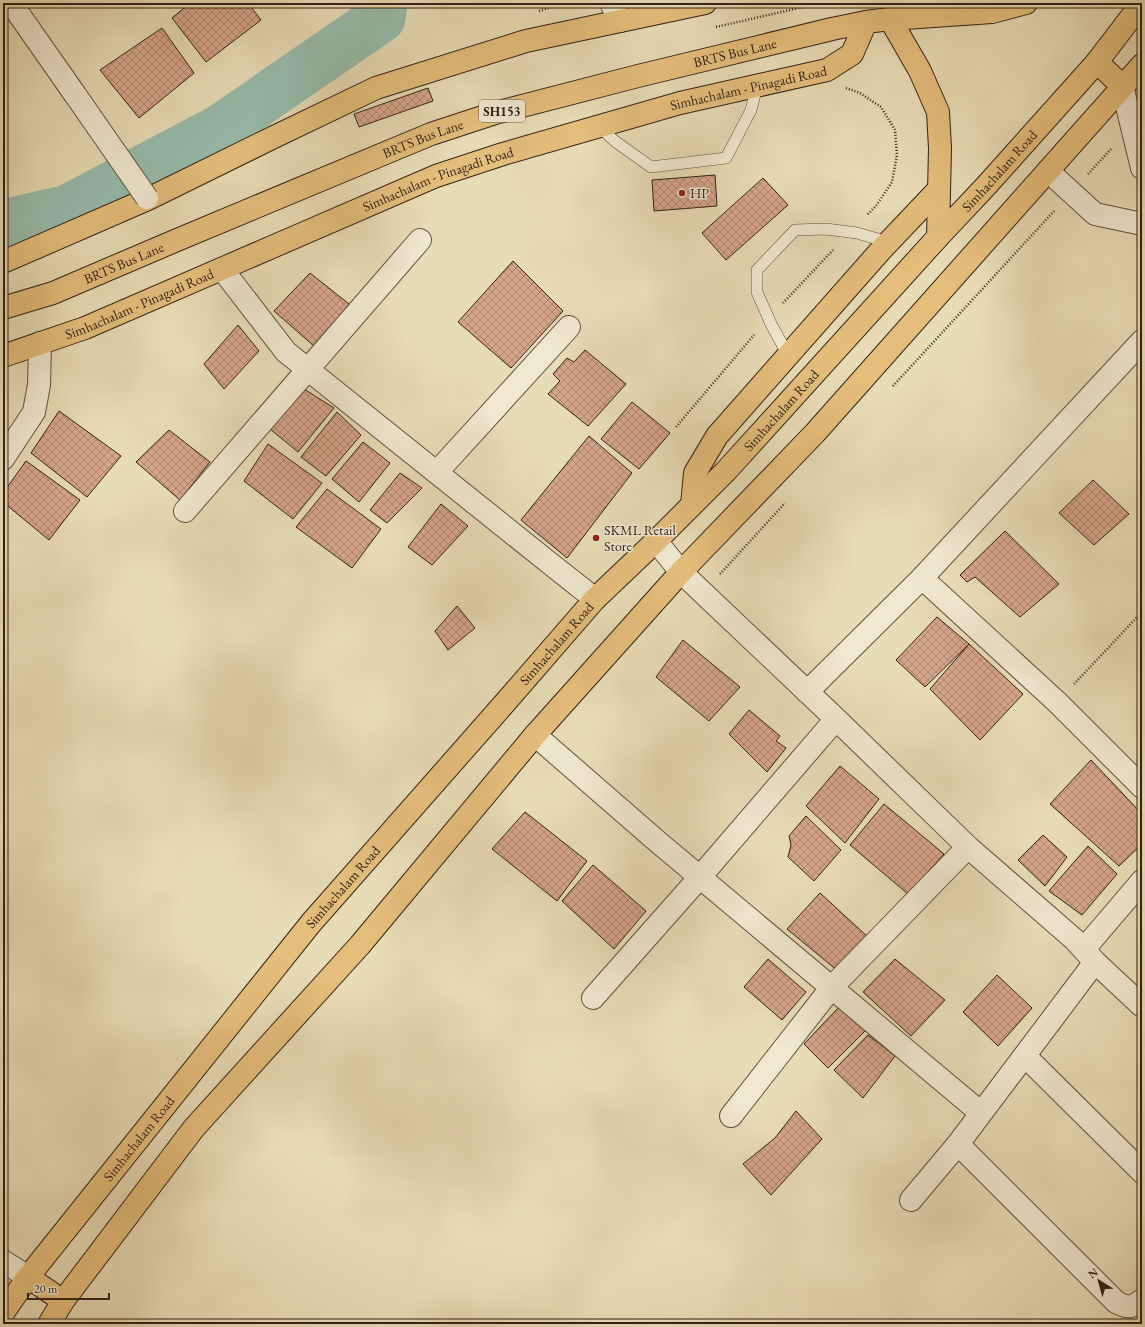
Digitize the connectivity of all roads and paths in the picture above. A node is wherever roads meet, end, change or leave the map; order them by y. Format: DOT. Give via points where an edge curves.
graph roads {
  1 [pos="10,3"];
  2 [pos="705,3"];
  3 [pos="1026,3"];
  4 [pos="1142,3"];
  5 [pos="955,9"];
  6 [pos="615,12"];
  7 [pos="890,19"];
  8 [pos="866,22"];
  9 [pos="1096,62"];
  10 [pos="1142,65"];
  11 [pos="757,86"];
  12 [pos="1122,86"];
  13 [pos="840,88"];
  14 [pos="1132,126"];
  15 [pos="599,127"];
  16 [pos="1142,168"];
  17 [pos="1048,171"];
  18 [pos="939,189"];
  19 [pos="1071,193"];
  20 [pos="148,198"];
  21 [pos="1142,224"];
  22 [pos="849,232"];
  23 [pos="938,236"];
  24 [pos="420,240"];
  25 [pos="888,242"];
  26 [pos="3,262"];
  27 [pos="222,269"];
  28 [pos="3,308"];
  29 [pos="768,319"];
  30 [pos="569,328"];
  31 [pos="1142,341"];
  32 [pos="40,344"];
  33 [pos="788,355"];
  34 [pos="3,356"];
  35 [pos="308,370"];
  36 [pos="893,386"];
  37 [pos="676,427"];
  38 [pos="3,459"];
  39 [pos="437,472"];
  40 [pos="790,497"];
  41 [pos="692,505"];
  42 [pos="185,510"];
  43 [pos="656,541"];
  44 [pos="681,572"];
  45 [pos="922,578"];
  46 [pos="703,592"];
  47 [pos="595,599"];
  48 [pos="1142,612"];
  49 [pos="807,692"];
  50 [pos="1057,702"];
  51 [pos="836,719"];
  52 [pos="535,735"];
  53 [pos="1142,787"];
  54 [pos="968,847"];
  55 [pos="700,877"];
  56 [pos="1142,881"];
  57 [pos="1090,956"];
  58 [pos="832,987"];
  59 [pos="593,998"];
  60 [pos="1142,1006"];
  61 [pos="1025,1056"];
  62 [pos="981,1113"];
  63 [pos="731,1116"];
  64 [pos="958,1144"];
  65 [pos="1142,1172"];
  66 [pos="911,1200"];
  67 [pos="3,1261"];
  68 [pos="28,1277"];
  69 [pos="1142,1300"];
  70 [pos="63,1301"];
  71 [pos="3,1313"];
  72 [pos="49,1324"];
  1 -- 20 [label="street, bridge"];
  2 -- 6 [label="main road"];
  3 -- 5 [label="main road, BRTS Bus Lane / SH153" via="992,12"];
  4 -- 9 [label="main road, Simhachalam Road"];
  5 -- 7 [label="main road, BRTS Bus Lane / SH153"];
  6 -- 20 [label="main road" via="376,88"];
  7 -- 8 [label="main road, BRTS Bus Lane / SH153"];
  7 -- 18 [label="main road" via="920,71 938,112"];
  8 -- 11 [label="main road, Simhachalam - Pinagadi Road" via="852,54 827,70"];
  8 -- 28 [label="main road, BRTS Bus Lane / SH153" via="638,76 495,113 431,134 53,293"];
  9 -- 12 [label="main road"];
  9 -- 23 [label="main road, Simhachalam Road"];
  10 -- 12 [label="main road"];
  11 -- 15 [label="main road, Simhachalam - Pinagadi Road" via="680,103"];
  11 -- 15 [label="lane" via="751,110 726,158 651,167"];
  12 -- 14 [label="street"];
  12 -- 17 [label="main road"];
  13 -- 22 [label="path" via="860,93 881,107 895,130 897,155 892,182 876,206"];
  14 -- 16 [label="street"];
  14 -- 19 [label="path"];
  15 -- 27 [label="main road, Simhachalam - Pinagadi Road" via="436,176"];
  17 -- 19 [label="street"];
  17 -- 44 [label="main road" via="815,433"];
  18 -- 23 [label="main road"];
  18 -- 25 [label="main road"];
  19 -- 21 [label="street" via="1095,214"];
  19 -- 36 [label="path"];
  20 -- 26 [label="main road"];
  22 -- 25 [label="lane"];
  22 -- 29 [label="path"];
  22 -- 29 [label="lane" via="826,229 795,230 757,270 757,292"];
  23 -- 41 [label="main road, Simhachalam Road" via="726,471"];
  24 -- 35 [label="street"];
  25 -- 33 [label="main road"];
  27 -- 32 [label="main road, Simhachalam - Pinagadi Road" via="85,328"];
  27 -- 35 [label="street" via="286,352"];
  29 -- 33 [label="lane"];
  29 -- 37 [label="path"];
  30 -- 39 [label="street"];
  31 -- 45 [label="street"];
  32 -- 34 [label="main road, Simhachalam - Pinagadi Road"];
  32 -- 38 [label="street" via="39,385 34,412"];
  33 -- 41 [label="main road" via="717,436 695,473"];
  35 -- 39 [label="street"];
  35 -- 42 [label="street"];
  39 -- 47 [label="street"];
  40 -- 46 [label="path"];
  41 -- 43 [label="main road, Simhachalam Road"];
  43 -- 44 [label="street"];
  43 -- 47 [label="main road, Simhachalam Road"];
  44 -- 46 [label="street"];
  44 -- 52 [label="main road"];
  45 -- 49 [label="street"];
  45 -- 50 [label="street"];
  46 -- 49 [label="street"];
  47 -- 68 [label="main road, Simhachalam Road" via="311,923"];
  48 -- 50 [label="path"];
  49 -- 51 [label="street"];
  50 -- 53 [label="street"];
  51 -- 54 [label="street"];
  51 -- 55 [label="street"];
  52 -- 55 [label="street"];
  52 -- 70 [label="main road" via="360,945 194,1128"];
  54 -- 57 [label="street"];
  54 -- 58 [label="street"];
  55 -- 58 [label="street"];
  55 -- 59 [label="street"];
  56 -- 57 [label="street"];
  57 -- 60 [label="street"];
  57 -- 61 [label="street"];
  58 -- 62 [label="street"];
  58 -- 63 [label="street"];
  61 -- 62 [label="street"];
  61 -- 65 [label="street"];
  62 -- 64 [label="street"];
  64 -- 66 [label="street"];
  64 -- 69 [label="street" via="1116,1302 1125,1307 1137,1305"];
  67 -- 68 [label="street"];
  68 -- 70 [label="main road"];
  68 -- 71 [label="main road, Simhachalam Road"];
  70 -- 72 [label="main road"];
}
